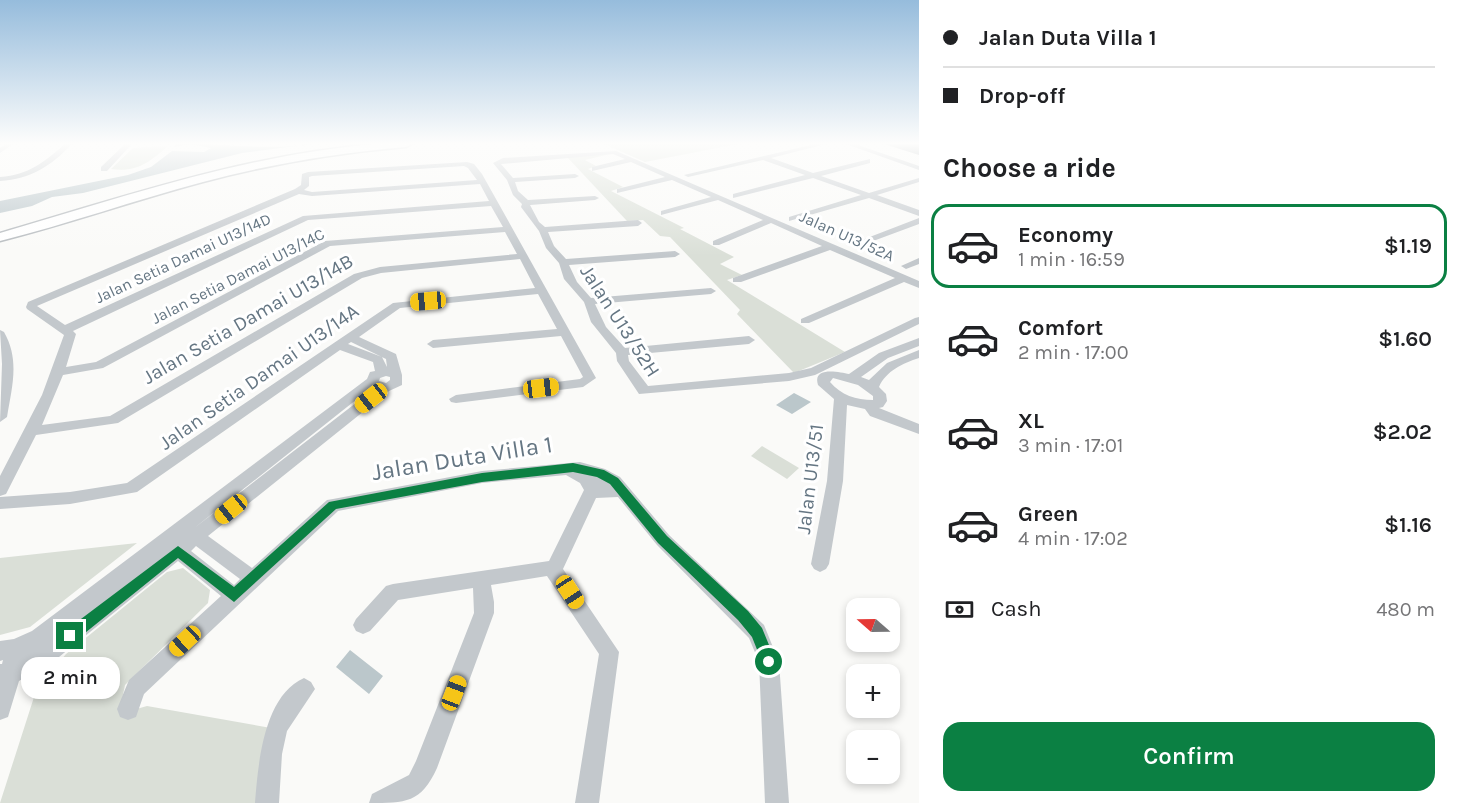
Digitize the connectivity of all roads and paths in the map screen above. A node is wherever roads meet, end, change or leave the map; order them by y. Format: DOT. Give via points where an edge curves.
graph roads {
  1 [pos="170,181"];
  2 [pos="174,181"];
  3 [pos="196,181"];
  4 [pos="202,181"];
  5 [pos="305,181"];
  6 [pos="511,181"];
  7 [pos="657,181"];
  8 [pos="679,181"];
  9 [pos="792,181"];
  10 [pos="829,181"];
  11 [pos="914,181"];
  12 [pos="481,182"];
  13 [pos="298,190"];
  14 [pos="620,191"];
  15 [pos="868,195"];
  16 [pos="736,196"];
  17 [pos="595,198"];
  18 [pos="717,198"];
  19 [pos="526,203"];
  20 [pos="494,204"];
  21 [pos="664,213"];
  22 [pos="919,213"];
  23 [pos="792,219"];
  24 [pos="769,221"];
  25 [pos="919,221"];
  26 [pos="638,223"];
  27 [pos="0,224"];
  28 [pos="509,229"];
  29 [pos="543,230"];
  30 [pos="0,231"];
  31 [pos="0,237"];
  32 [pos="716,243"];
  33 [pos="854,245"];
  34 [pos="830,248"];
  35 [pos="0,252"];
  36 [pos="675,254"];
  37 [pos="524,256"];
  38 [pos="919,261"];
  39 [pos="564,262"];
  40 [pos="906,266"];
  41 [pos="902,279"];
  42 [pos="737,280"];
  43 [pos="919,285"];
  44 [pos="542,290"];
  45 [pos="711,291"];
  46 [pos="589,301"];
  47 [pos="919,320"];
  48 [pos="806,321"];
  49 [pos="65,330"];
  50 [pos="564,332"];
  51 [pos="0,333"];
  52 [pos="749,340"];
  53 [pos="344,341"];
  54 [pos="919,342"];
  55 [pos="433,344"];
  56 [pos="622,352"];
  57 [pos="919,354"];
  58 [pos="60,372"];
  59 [pos="820,374"];
  60 [pos="853,378"];
  61 [pos="872,388"];
  62 [pos="2,391"];
  63 [pos="841,398"];
  64 [pos="456,399"];
  65 [pos="869,405"];
  66 [pos="0,417"];
  67 [pos="919,429"];
  68 [pos="33,431"];
  69 [pos="566,468"];
  70 [pos="600,473"];
  71 [pos="0,490"];
  72 [pos="624,491"];
  73 [pos="593,492"];
  74 [pos="0,503"];
  75 [pos="184,540"];
  76 [pos="820,564"];
  77 [pos="554,570"];
  78 [pos="481,578"];
  79 [pos="252,579"];
  80 [pos="234,596"];
  81 [pos="363,625"];
  82 [pos="8,650"];
  83 [pos="6,674"];
  84 [pos="304,689"];
  85 [pos="0,709"];
  86 [pos="128,710"];
  87 [pos="267,803"];
  88 [pos="381,803"];
  89 [pos="587,803"];
  90 [pos="777,803"];
  1 -- 27 [label="highway"];
  2 -- 30 [label="highway"];
  3 -- 31 [label="highway"];
  4 -- 35 [label="highway"];
  5 -- 13 [label="street"];
  6 -- 19 [label="street, Jalan U13/52H"];
  7 -- 14 [label="street"];
  8 -- 18 [label="street, Jalan U13/52A"];
  9 -- 16 [label="street"];
  10 -- 15 [label="street"];
  11 -- 15 [label="street"];
  12 -- 13 [label="street" via="312,194"];
  12 -- 20 [label="street"];
  13 -- 49 [label="street" via="42,298 31,307"];
  15 -- 22 [label="street"];
  15 -- 23 [label="street"];
  17 -- 19 [label="street"];
  18 -- 21 [label="street"];
  18 -- 24 [label="street, Jalan U13/52A"];
  19 -- 29 [label="street, Jalan U13/52H"];
  20 -- 28 [label="street"];
  20 -- 49 [label="street, Jalan Setia Damai U13/14D" via="306,218"];
  24 -- 32 [label="street"];
  24 -- 34 [label="street, Jalan U13/52A"];
  25 -- 33 [label="street"];
  26 -- 29 [label="street"];
  28 -- 37 [label="street"];
  28 -- 58 [label="street, Jalan Setia Damai U13/14C" via="328,243 99,365"];
  29 -- 39 [label="street, Jalan U13/52H"];
  34 -- 41 [label="street, Jalan U13/52A"];
  34 -- 42 [label="street"];
  36 -- 39 [label="street"];
  37 -- 44 [label="street"];
  37 -- 68 [label="street, Jalan Setia Damai U13/14B" via="380,270 358,276 113,420"];
  38 -- 40 [label="street"];
  39 -- 46 [label="street, Jalan U13/52H" via="564,269"];
  41 -- 43 [label="street, Jalan U13/52A"];
  41 -- 48 [label="street"];
  44 -- 50 [label="street"];
  44 -- 53 [label="street, Jalan Setia Damai U13/14A" via="397,305"];
  45 -- 46 [label="street"];
  46 -- 56 [label="street, Jalan U13/52H" via="610,341"];
  47 -- 59 [label="street"];
  49 -- 58 [label="street" via="70,334"];
  50 -- 55 [label="street"];
  50 -- 64 [label="street" via="589,381"];
  51 -- 62 [label="street" via="10,361"];
  52 -- 56 [label="street"];
  53 -- 74 [label="street, Jalan Setia Damai U13/14A" via="131,488"];
  53 -- 75 [label="street" via="378,360 383,378"];
  54 -- 60 [label="street" via="886,354"];
  56 -- 59 [label="street, Jalan U13/52H" via="623,361 644,392"];
  57 -- 61 [label="street" via="885,371"];
  58 -- 68 [label="street"];
  59 -- 60 [label="street"];
  59 -- 63 [label="street" via="826,387"];
  60 -- 61 [label="street"];
  61 -- 65 [label="street" via="880,400"];
  62 -- 66 [label="street"];
  63 -- 65 [label="street"];
  63 -- 76 [label="street, Jalan U13/51" via="835,481"];
  65 -- 67 [label="street" via="875,413"];
  68 -- 71 [label="street"];
  69 -- 70 [label="street, Jalan Duta Villa 1"];
  69 -- 73 [label="street" via="586,479"];
  69 -- 79 [label="street, Jalan Duta Villa 1" via="482,477 333,505"];
  70 -- 72 [label="street, Jalan Duta Villa 1"];
  70 -- 73 [label="street"];
  72 -- 73 [label="street"];
  72 -- 90 [label="street, Jalan Duta Villa 1" via="663,540 743,616 765,648"];
  73 -- 77 [label="street"];
  75 -- 79 [label="street"];
  75 -- 80 [label="street"];
  75 -- 82 [label="street" via="39,638"];
  75 -- 83 [label="street" via="52,650"];
  77 -- 78 [label="street"];
  77 -- 89 [label="street" via="609,652"];
  78 -- 81 [label="street" via="393,592"];
  78 -- 88 [label="street" via="484,613 425,768 417,783"];
  79 -- 80 [label="street, Jalan Duta Villa 1"];
  80 -- 86 [label="street, Jalan Duta Villa 1" via="136,687"];
  82 -- 83 [label="street"];
  83 -- 85 [label="street"];
  84 -- 87 [label="street" via="286,708 273,738"];
}
